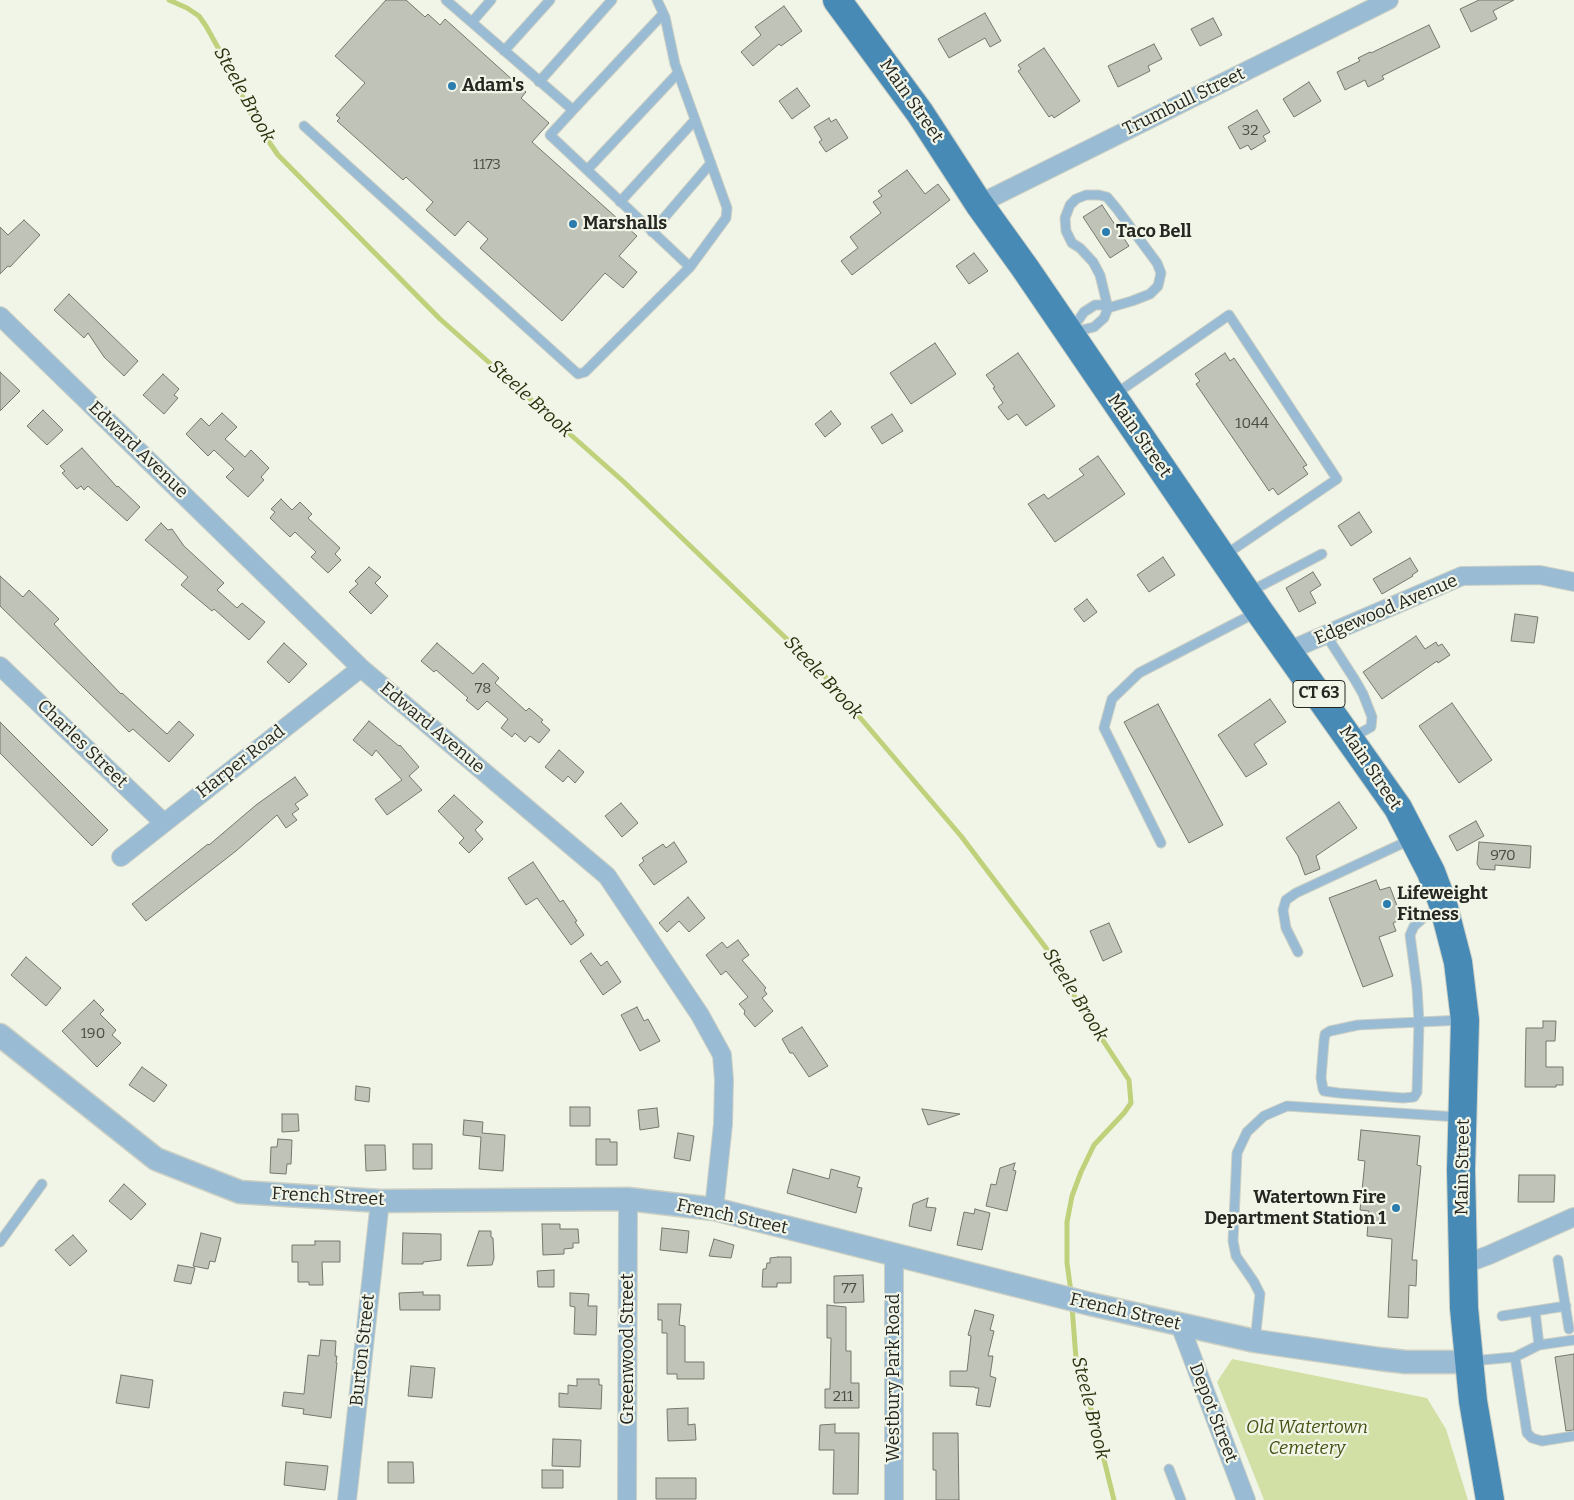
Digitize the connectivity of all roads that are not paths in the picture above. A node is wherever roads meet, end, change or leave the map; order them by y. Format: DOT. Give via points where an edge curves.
graph roads {
  1 [pos="446,0"];
  2 [pos="491,0"];
  3 [pos="550,0"];
  4 [pos="612,0"];
  5 [pos="657,0"];
  6 [pos="837,0"];
  7 [pos="1389,0"];
  8 [pos="663,14"];
  9 [pos="472,22"];
  10 [pos="504,51"];
  11 [pos="678,73"];
  12 [pos="539,82"];
  13 [pos="572,110"];
  14 [pos="695,120"];
  15 [pos="304,126"];
  16 [pos="711,163"];
  17 [pos="586,170"];
  18 [pos="620,202"];
  19 [pos="979,204"];
  20 [pos="652,232"];
  21 [pos="690,267"];
  22 [pos="1108,308"];
  23 [pos="0,316"];
  24 [pos="1069,334"];
  25 [pos="1112,397"];
  26 [pos="1322,554"];
  27 [pos="1222,556"];
  28 [pos="1574,582"];
  29 [pos="1253,602"];
  30 [pos="1326,635"];
  31 [pos="1288,652"];
  32 [pos="0,666"];
  33 [pos="362,668"];
  34 [pos="1350,739"];
  35 [pos="164,823"];
  36 [pos="1414,837"];
  37 [pos="1161,842"];
  38 [pos="121,857"];
  39 [pos="1443,904"];
  40 [pos="1298,952"];
  41 [pos="1465,1020"];
  42 [pos="1419,1022"];
  43 [pos="0,1035"];
  44 [pos="1464,1117"];
  45 [pos="42,1184"];
  46 [pos="628,1199"];
  47 [pos="380,1201"];
  48 [pos="714,1210"];
  49 [pos="1574,1217"];
  50 [pos="0,1242"];
  51 [pos="894,1255"];
  52 [pos="1558,1260"];
  53 [pos="1462,1265"];
  54 [pos="1566,1306"];
  55 [pos="1534,1311"];
  56 [pos="1502,1316"];
  57 [pos="1180,1325"];
  58 [pos="1569,1329"];
  59 [pos="1574,1340"];
  60 [pos="1256,1341"];
  61 [pos="1539,1346"];
  62 [pos="1515,1357"];
  63 [pos="1468,1362"];
  64 [pos="1574,1436"];
  65 [pos="1169,1469"];
  66 [pos="347,1500"];
  67 [pos="627,1500"];
  68 [pos="894,1500"];
  69 [pos="1181,1500"];
  70 [pos="1246,1500"];
  71 [pos="1490,1500"];
  1 -- 9 [label="lane"];
  2 -- 9 [label="lane"];
  3 -- 10 [label="lane"];
  4 -- 12 [label="lane"];
  5 -- 8 [label="lane"];
  6 -- 19 [label="main road, Main Street / CT 63" via="920,113"];
  7 -- 19 [label="street, Trumbull Street"];
  8 -- 11 [label="lane"];
  8 -- 13 [label="lane"];
  9 -- 10 [label="lane"];
  10 -- 12 [label="lane"];
  11 -- 14 [label="lane"];
  11 -- 17 [label="lane"];
  12 -- 13 [label="lane"];
  13 -- 17 [label="lane" via="550,135"];
  14 -- 16 [label="lane"];
  14 -- 18 [label="lane"];
  15 -- 21 [label="lane" via="578,374 585,372"];
  16 -- 20 [label="lane"];
  16 -- 21 [label="lane" via="727,208 726,218"];
  17 -- 18 [label="lane"];
  18 -- 20 [label="lane"];
  19 -- 24 [label="main road, Main Street / CT 63"];
  20 -- 21 [label="lane"];
  22 -- 22 [label="lane" via="1150,294 1158,286 1161,273 1140,239 1107,197 1086,195 1070,204 1064,223 1072,243 1080,248 1100,275"];
  22 -- 24 [label="lane" via="1104,318 1094,327"];
  22 -- 24 [label="lane" via="1095,305 1084,312"];
  23 -- 33 [label="street, Edward Avenue"];
  24 -- 25 [label="main road, Main Street / CT 63"];
  25 -- 27 [label="main road, Main Street / CT 63"];
  25 -- 27 [label="lane" via="1229,315 1337,480"];
  26 -- 29 [label="lane"];
  27 -- 29 [label="main road, Main Street / CT 63"];
  28 -- 30 [label="street, Edgewood Avenue" via="1540,575 1462,576"];
  29 -- 31 [label="main road, Main Street / CT 63"];
  29 -- 37 [label="lane" via="1138,673 1112,698 1104,728"];
  30 -- 31 [label="street, Edgewood Avenue"];
  30 -- 34 [label="lane" via="1363,694 1372,717 1371,727"];
  31 -- 34 [label="main road, Main Street / CT 63"];
  32 -- 35 [label="street, Charles Street"];
  33 -- 35 [label="street, Harper Road"];
  33 -- 48 [label="street, Edward Avenue" via="607,876 700,1015 722,1055 724,1080"];
  34 -- 36 [label="main road, Main Street / CT 63"];
  35 -- 38 [label="street, Harper Road"];
  36 -- 39 [label="main road, Main Street / CT 63"];
  36 -- 40 [label="lane" via="1286,900 1283,910 1286,928"];
  39 -- 41 [label="main road, Main Street / CT 63" via="1458,962"];
  39 -- 42 [label="lane" via="1414,926 1410,935"];
  41 -- 42 [label="lane"];
  41 -- 44 [label="main road, Main Street / CT 63"];
  42 -- 42 [label="lane" via="1417,1092 1414,1097 1339,1093 1322,1089 1324,1041 1330,1030"];
  43 -- 47 [label="street, French Street" via="156,1159 240,1192"];
  44 -- 53 [label="main road, Main Street / CT 63"];
  44 -- 60 [label="lane" via="1287,1106 1264,1116 1247,1132 1237,1153 1232,1241 1236,1256 1260,1294"];
  45 -- 50 [label="lane"];
  46 -- 47 [label="street, French Street"];
  46 -- 48 [label="street, French Street"];
  46 -- 67 [label="street, Greenwood Street"];
  47 -- 66 [label="street, Burton Street"];
  48 -- 51 [label="street, French Street"];
  49 -- 53 [label="street"];
  51 -- 57 [label="street, French Street"];
  51 -- 68 [label="street, Westbury Park Road"];
  52 -- 54 [label="lane"];
  53 -- 63 [label="main road, Main Street / CT 63"];
  54 -- 55 [label="lane"];
  54 -- 58 [label="lane"];
  55 -- 56 [label="lane"];
  55 -- 61 [label="lane"];
  57 -- 60 [label="street, French Street"];
  57 -- 70 [label="street, Depot Street"];
  59 -- 61 [label="lane"];
  60 -- 63 [label="street, French Street" via="1406,1362"];
  61 -- 62 [label="lane"];
  62 -- 63 [label="lane"];
  62 -- 64 [label="lane" via="1527,1433 1542,1441"];
  63 -- 71 [label="main road, Main Street / CT 63"];
  65 -- 69 [label="lane"];
}
